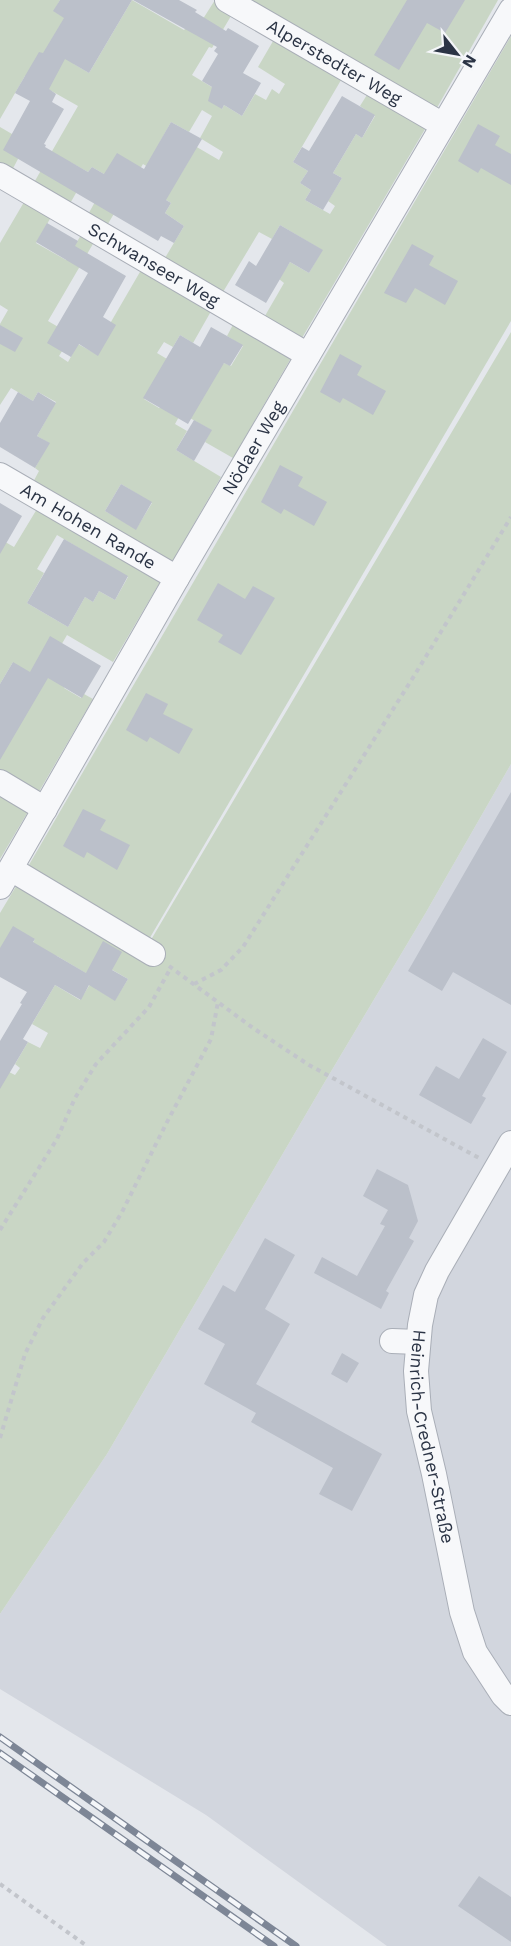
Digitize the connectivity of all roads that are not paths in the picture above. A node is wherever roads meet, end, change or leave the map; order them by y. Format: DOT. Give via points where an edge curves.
graph roads {
  1 [pos="227,0"];
  2 [pos="511,10"];
  3 [pos="443,125"];
  4 [pos="0,175"];
  5 [pos="308,355"];
  6 [pos="0,475"];
  7 [pos="177,578"];
  8 [pos="0,783"];
  9 [pos="45,809"];
  10 [pos="5,878"];
  11 [pos="162,961"];
  12 [pos="511,1143"];
  13 [pos="392,1341"];
  14 [pos="418,1342"];
  15 [pos="511,1702"];
  1 -- 3 [label="street, Alperstedter Weg"];
  2 -- 3 [label="street, Nödaer Weg"];
  3 -- 5 [label="street, Nödaer Weg"];
  4 -- 5 [label="street, Schwanseer Weg"];
  5 -- 7 [label="street, Nödaer Weg"];
  6 -- 7 [label="street, Am Hohen Rande"];
  7 -- 9 [label="street, Nödaer Weg"];
  8 -- 9 [label="street"];
  9 -- 10 [label="street, Nödaer Weg"];
  10 -- 11 [label="street"];
  12 -- 14 [label="street, Heinrich-Credner-Straße" via="437,1270 426,1295"];
  13 -- 14 [label="street"];
  14 -- 15 [label="street, Heinrich-Credner-Straße" via="419,1411 462,1612 475,1652 502,1695"];
}
